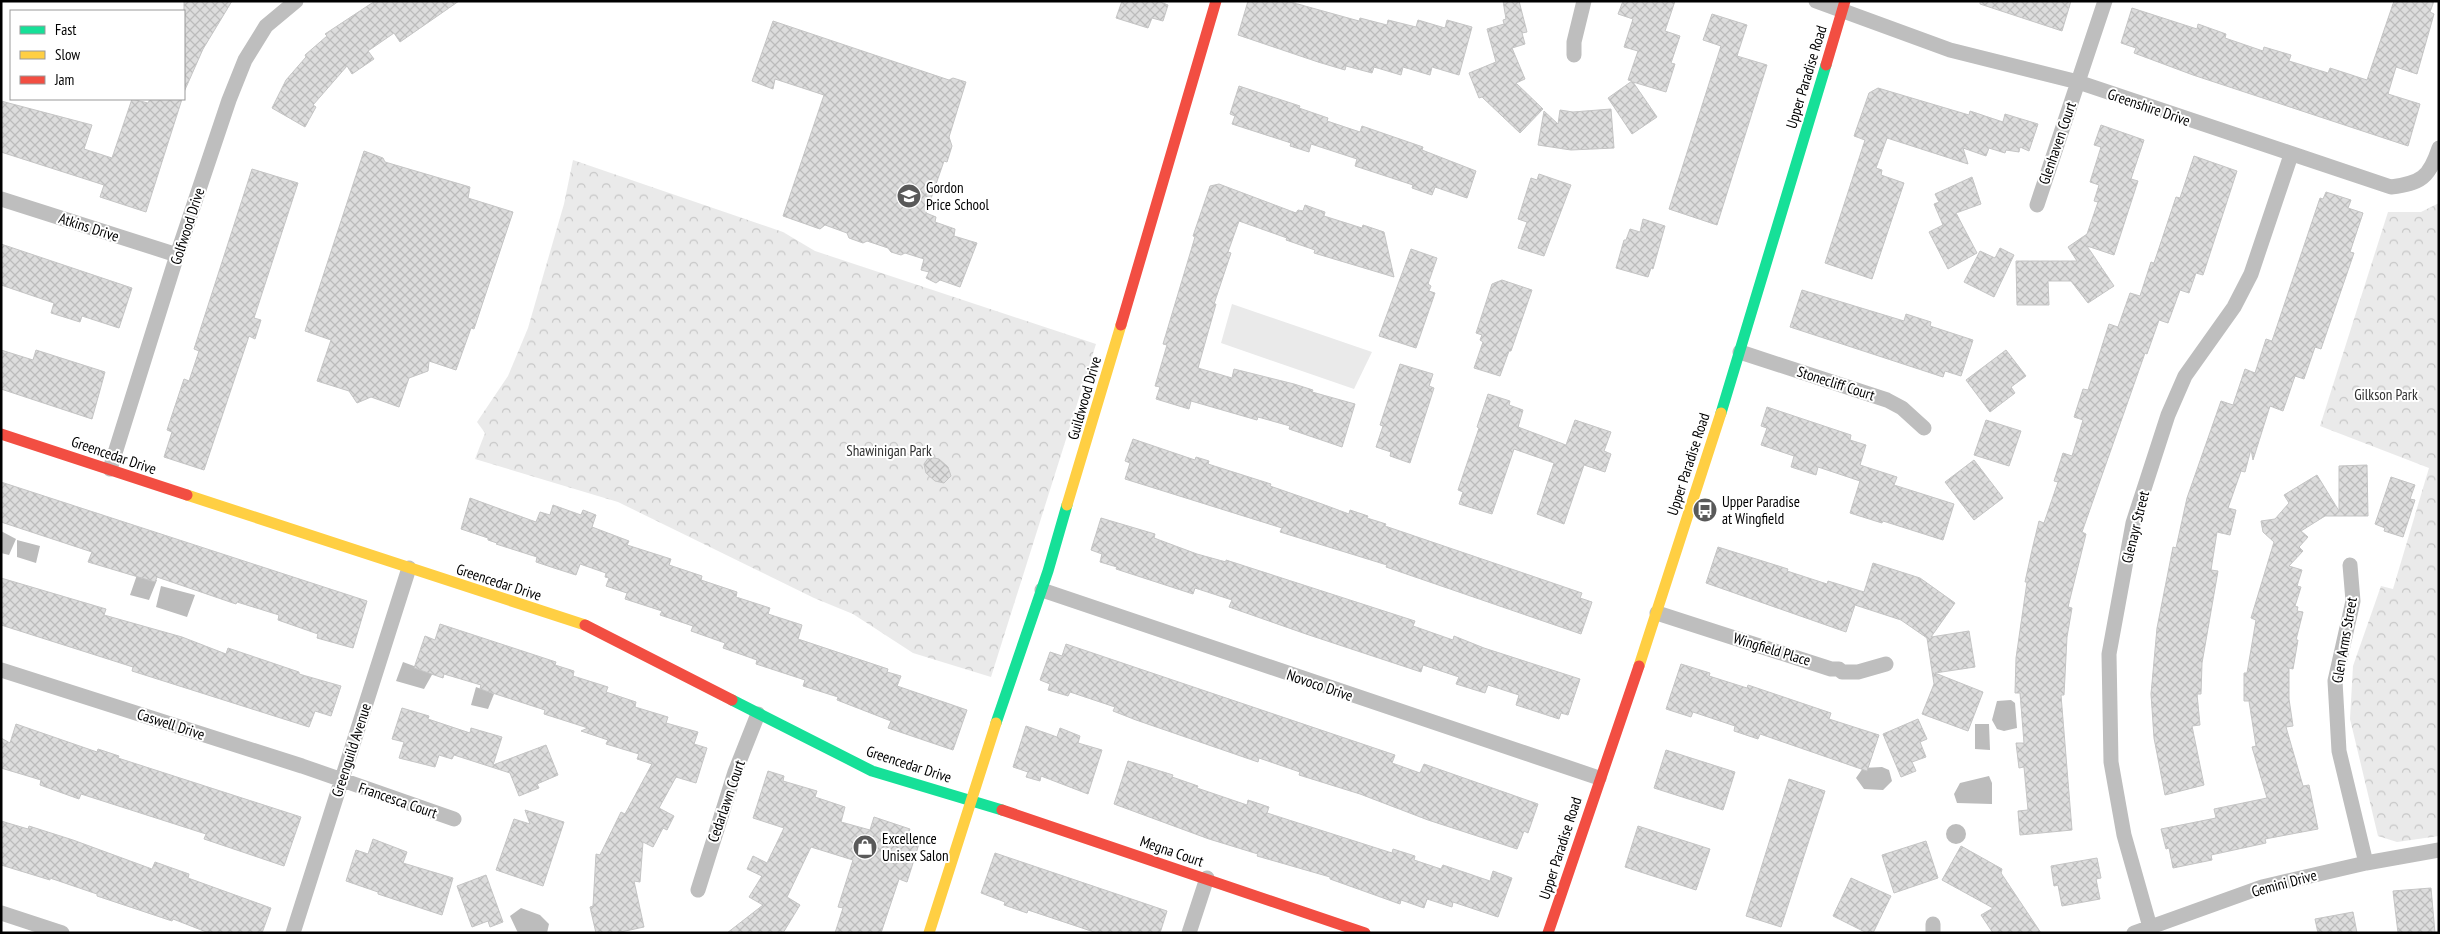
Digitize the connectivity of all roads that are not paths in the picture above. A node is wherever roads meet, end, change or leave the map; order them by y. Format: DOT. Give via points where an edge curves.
graph roads {
  1 [pos="296,1"];
  2 [pos="1216,1"];
  3 [pos="1584,1"];
  4 [pos="1816,1"];
  5 [pos="2104,1"];
  6 [pos="1843,7"];
  7 [pos="1574,55"];
  8 [pos="2078,82"];
  9 [pos="2439,148"];
  10 [pos="2291,155"];
  11 [pos="1,199"];
  12 [pos="2037,205"];
  13 [pos="177,255"];
  14 [pos="1740,352"];
  15 [pos="1924,428"];
  16 [pos="1,434"];
  17 [pos="110,469"];
  18 [pos="2350,565"];
  19 [pos="409,568"];
  20 [pos="1042,590"];
  21 [pos="1657,613"];
  22 [pos="1886,664"];
  23 [pos="1,670"];
  24 [pos="758,714"];
  25 [pos="1599,778"];
  26 [pos="341,780"];
  27 [pos="970,799"];
  28 [pos="454,819"];
  29 [pos="2439,850"];
  30 [pos="2366,863"];
  31 [pos="1207,878"];
  32 [pos="698,890"];
  33 [pos="1,913"];
  34 [pos="2150,927"];
  35 [pos="55,932"];
  36 [pos="293,933"];
  37 [pos="929,933"];
  38 [pos="1189,933"];
  39 [pos="1365,933"];
  40 [pos="1548,933"];
  41 [pos="2134,933"];
  1 -- 13 [label="street, Golfwood Drive" via="266,26 245,60"];
  2 -- 20 [label="street, Guildwood Drive"];
  3 -- 7 [label="street"];
  4 -- 6 [label="street, Greenshire Drive"];
  5 -- 8 [label="street, Glenhaven Court"];
  6 -- 8 [label="street, Greenshire Drive" via="1950,50"];
  6 -- 14 [label="street, Upper Paradise Road"];
  8 -- 10 [label="street, Greenshire Drive"];
  8 -- 12 [label="street, Glenhaven Court"];
  9 -- 10 [label="street, Greenshire Drive" via="2424,178 2413,184 2391,187"];
  10 -- 34 [label="street, Glenayr Street" via="2251,274 2234,307 2185,376 2168,415 2133,523 2109,654 2111,762 2124,835"];
  11 -- 13 [label="street, Atkins Drive"];
  13 -- 17 [label="street, Golfwood Drive"];
  14 -- 15 [label="street, Stonecliff Court" via="1887,400 1902,408"];
  14 -- 21 [label="street, Upper Paradise Road"];
  16 -- 17 [label="street, Greencedar Drive"];
  17 -- 19 [label="street, Greencedar Drive"];
  18 -- 30 [label="street, Glen Arms Street" via="2353,601 2335,682 2339,751"];
  19 -- 24 [label="street, Greencedar Drive" via="584,626"];
  19 -- 26 [label="street, Greenguild Avenue"];
  20 -- 25 [label="street, Novoco Drive"];
  20 -- 27 [label="street, Guildwood Drive"];
  21 -- 22 [label="street, Wingfield Place" via="1842,672 1858,672"];
  21 -- 25 [label="street, Upper Paradise Road"];
  23 -- 26 [label="street, Caswell Drive"];
  24 -- 27 [label="street, Greencedar Drive" via="872,771"];
  24 -- 32 [label="street, Cedarlawn Court" via="735,772"];
  25 -- 40 [label="street, Upper Paradise Road"];
  26 -- 28 [label="street, Francesca Court"];
  26 -- 36 [label="street, Greenguild Avenue"];
  27 -- 31 [label="street, Megna Court"];
  27 -- 37 [label="street, Guildwood Drive"];
  29 -- 30 [label="street, Gemini Drive"];
  30 -- 34 [label="street, Gemini Drive" via="2262,887"];
  31 -- 38 [label="street"];
  31 -- 39 [label="street, Megna Court"];
  33 -- 35 [label="street"];
  34 -- 41 [label="street, Gemini Drive"];
}
